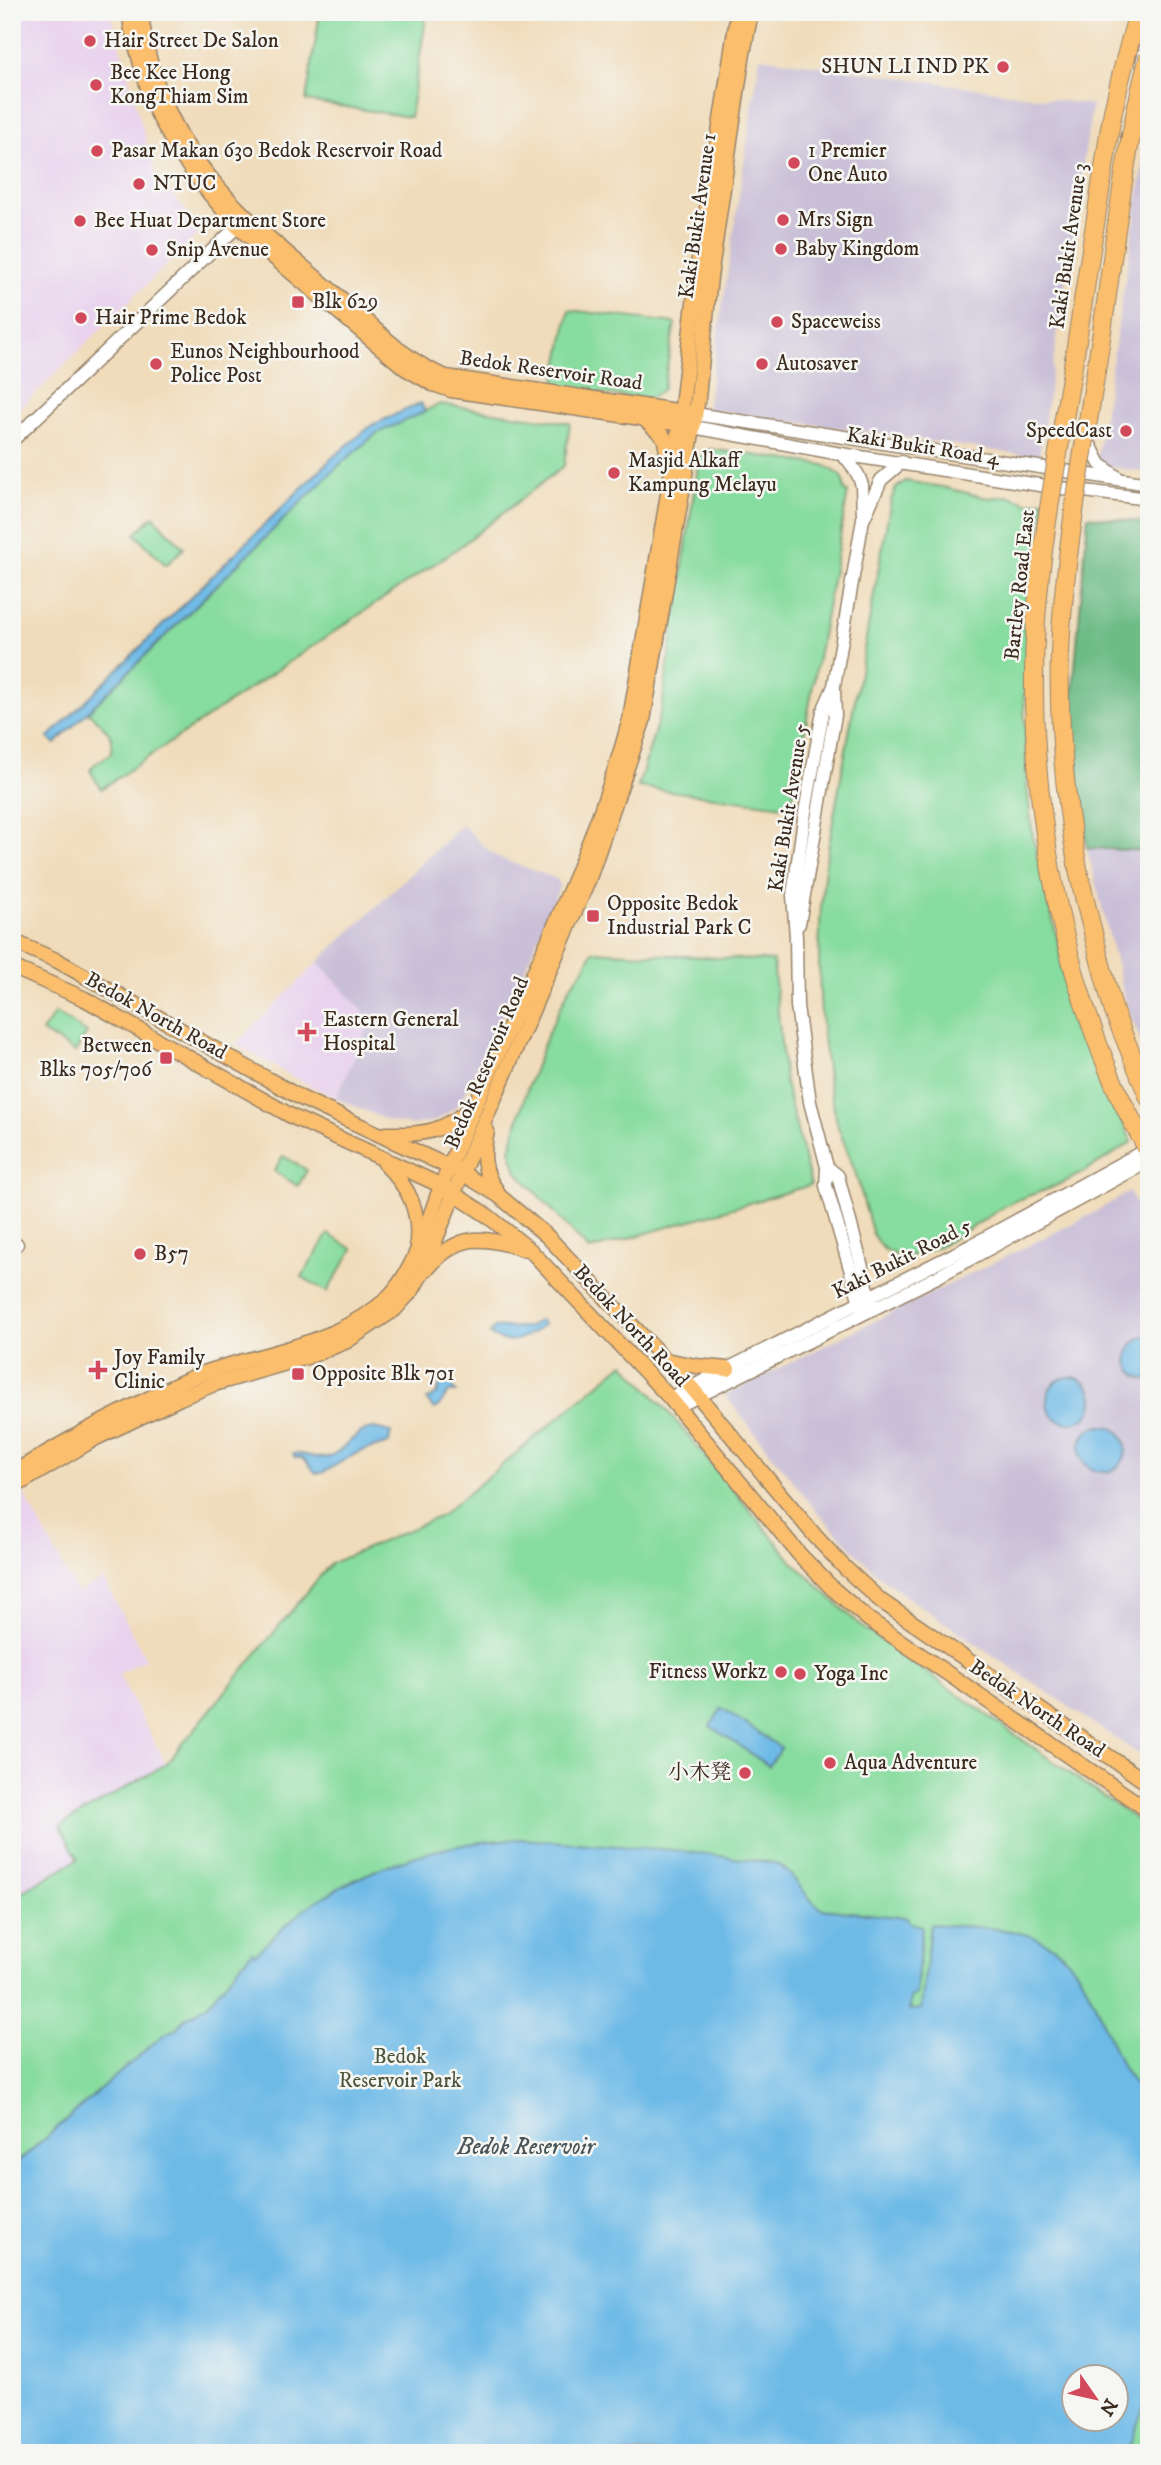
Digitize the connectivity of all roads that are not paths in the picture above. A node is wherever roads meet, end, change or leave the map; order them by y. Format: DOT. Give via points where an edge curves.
graph roads {
  1 [pos="131,12"];
  2 [pos="141,12"];
  3 [pos="738,12"];
  4 [pos="751,12"];
  5 [pos="1130,12"];
  6 [pos="1138,12"];
  7 [pos="1149,33"];
  8 [pos="1149,56"];
  9 [pos="1133,99"];
  10 [pos="1149,108"];
  11 [pos="1149,128"];
  12 [pos="1127,136"];
  13 [pos="242,222"];
  14 [pos="641,417"];
  15 [pos="687,419"];
  16 [pos="1087,439"];
  17 [pos="12,441"];
  18 [pos="841,454"];
  19 [pos="902,462"];
  20 [pos="1055,469"];
  21 [pos="1082,473"];
  22 [pos="671,476"];
  23 [pos="1124,480"];
  24 [pos="1149,484"];
  25 [pos="1052,487"];
  26 [pos="1080,490"];
  27 [pos="1149,499"];
  28 [pos="863,519"];
  29 [pos="12,942"];
  30 [pos="12,967"];
  31 [pos="494,1098"];
  32 [pos="1149,1098"];
  33 [pos="477,1102"];
  34 [pos="378,1133"];
  35 [pos="1149,1150"];
  36 [pos="377,1156"];
  37 [pos="1149,1161"];
  38 [pos="456,1170"];
  39 [pos="448,1189"];
  40 [pos="504,1200"];
  41 [pos="531,1251"];
  42 [pos="415,1255"];
  43 [pos="413,1289"];
  44 [pos="867,1305"];
  45 [pos="665,1360"];
  46 [pos="728,1368"];
  47 [pos="694,1392"];
  48 [pos="674,1402"];
  49 [pos="20,1464"];
  50 [pos="12,1474"];
  51 [pos="12,1488"];
  52 [pos="898,1613"];
  53 [pos="904,1643"];
  54 [pos="1149,1784"];
  55 [pos="1149,1811"];
  1 -- 13 [label="main road, Bedok Reservoir Road" via="155,109 209,194"];
  2 -- 13 [label="main road, Bedok Reservoir Road" via="164,104 188,147"];
  3 -- 15 [label="main road, Kaki Bukit Avenue 1" via="701,246"];
  4 -- 15 [label="main road, Kaki Bukit Avenue 1"];
  5 -- 20 [label="street, Kaki Bukit Avenue 3" via="1103,142"];
  6 -- 35 [label="highway, Bartley Road East, bridge" via="1115,101 1100,191 1051,505 1034,661 1042,802 1067,941 1108,1069"];
  7 -- 9 [label="street, Kaki Bukit Avenue 3"];
  8 -- 32 [label="highway, bridge" via="1136,104 1122,195 1065,582 1060,653 1068,801 1079,870 1114,1012"];
  9 -- 10 [label="street"];
  9 -- 12 [label="street, Kaki Bukit Avenue 3"];
  11 -- 12 [label="street"];
  12 -- 16 [label="street, Kaki Bukit Avenue 3"];
  13 -- 14 [label="main road, Bedok Reservoir Road" via="405,368 433,384"];
  13 -- 15 [label="main road, Bedok Reservoir Road" via="432,372"];
  13 -- 17 [label="street"];
  14 -- 15 [label="main road, Bedok Reservoir Road"];
  14 -- 22 [label="main road" via="664,437"];
  15 -- 18 [label="street, Kaki Bukit Road 4"];
  15 -- 20 [label="street, Kaki Bukit Road 4"];
  15 -- 22 [label="main road, Bedok Reservoir Road"];
  15 -- 31 [label="main road, Bedok Reservoir Road" via="640,735 587,884"];
  16 -- 21 [label="street, Kaki Bukit Avenue 3"];
  16 -- 23 [label="street" via="1100,464"];
  18 -- 19 [label="street, Kaki Bukit Road 4"];
  18 -- 28 [label="street" via="862,485"];
  19 -- 25 [label="street, Kaki Bukit Road 4"];
  19 -- 28 [label="street" via="881,480"];
  20 -- 21 [label="street, Kaki Bukit Road 4"];
  20 -- 25 [label="street, Kaki Bukit Avenue 3"];
  21 -- 23 [label="street, Kaki Bukit Road 4"];
  21 -- 26 [label="street, Kaki Bukit Avenue 3"];
  22 -- 33 [label="main road, Bedok Reservoir Road" via="633,707 618,760 576,876"];
  23 -- 24 [label="street, Kaki Bukit Road 4"];
  25 -- 26 [label="street, Kaki Bukit Road 4"];
  26 -- 27 [label="street, Kaki Bukit Road 4"];
  28 -- 44 [label="street, Kaki Bukit Avenue 5" via="796,937 803,1060 827,1167 826,1186"];
  29 -- 34 [label="main road, Bedok North Road" via="58,961 303,1099"];
  30 -- 36 [label="main road, Bedok North Road" via="85,999 293,1117"];
  31 -- 38 [label="main road, Bedok Reservoir Road"];
  31 -- 40 [label="main road" via="484,1163"];
  33 -- 34 [label="main road" via="449,1126 407,1134"];
  33 -- 38 [label="main road, Bedok Reservoir Road"];
  34 -- 38 [label="main road, Bedok North Road"];
  35 -- 44 [label="street, Kaki Bukit Road 5"];
  36 -- 39 [label="main road, Bedok North Road"];
  36 -- 42 [label="main road" via="399,1178 412,1201 418,1234"];
  37 -- 44 [label="street, Kaki Bukit Road 5" via="937,1277"];
  38 -- 39 [label="main road, Bedok Reservoir Road"];
  38 -- 40 [label="main road, Bedok North Road"];
  39 -- 41 [label="main road, Bedok North Road"];
  39 -- 42 [label="main road, Bedok Reservoir Road"];
  39 -- 43 [label="main road, Bedok Reservoir Road" via="428,1262"];
  40 -- 45 [label="main road, Bedok North Road" via="547,1236"];
  41 -- 43 [label="main road" via="482,1238 466,1242 438,1256"];
  41 -- 48 [label="main road, Bedok North Road"];
  42 -- 49 [label="main road, Bedok Reservoir Road" via="387,1299 340,1330 306,1345 197,1376"];
  43 -- 51 [label="main road, Bedok Reservoir Road" via="388,1315 347,1340 180,1398 96,1438"];
  44 -- 46 [label="street, Kaki Bukit Road 5"];
  44 -- 47 [label="street, Kaki Bukit Road 5"];
  45 -- 46 [label="main road"];
  45 -- 47 [label="main road, Bedok North Road"];
  46 -- 47 [label="street, Kaki Bukit Road 5"];
  47 -- 48 [label="street, Kaki Bukit Road 5"];
  47 -- 52 [label="main road, Bedok North Road" via="816,1537"];
  48 -- 53 [label="main road, Bedok North Road" via="799,1554 868,1619"];
  49 -- 50 [label="main road, Bedok Reservoir Road"];
  52 -- 53 [label="main road"];
  52 -- 54 [label="main road, Bedok North Road"];
  53 -- 55 [label="main road, Bedok North Road"];
}
